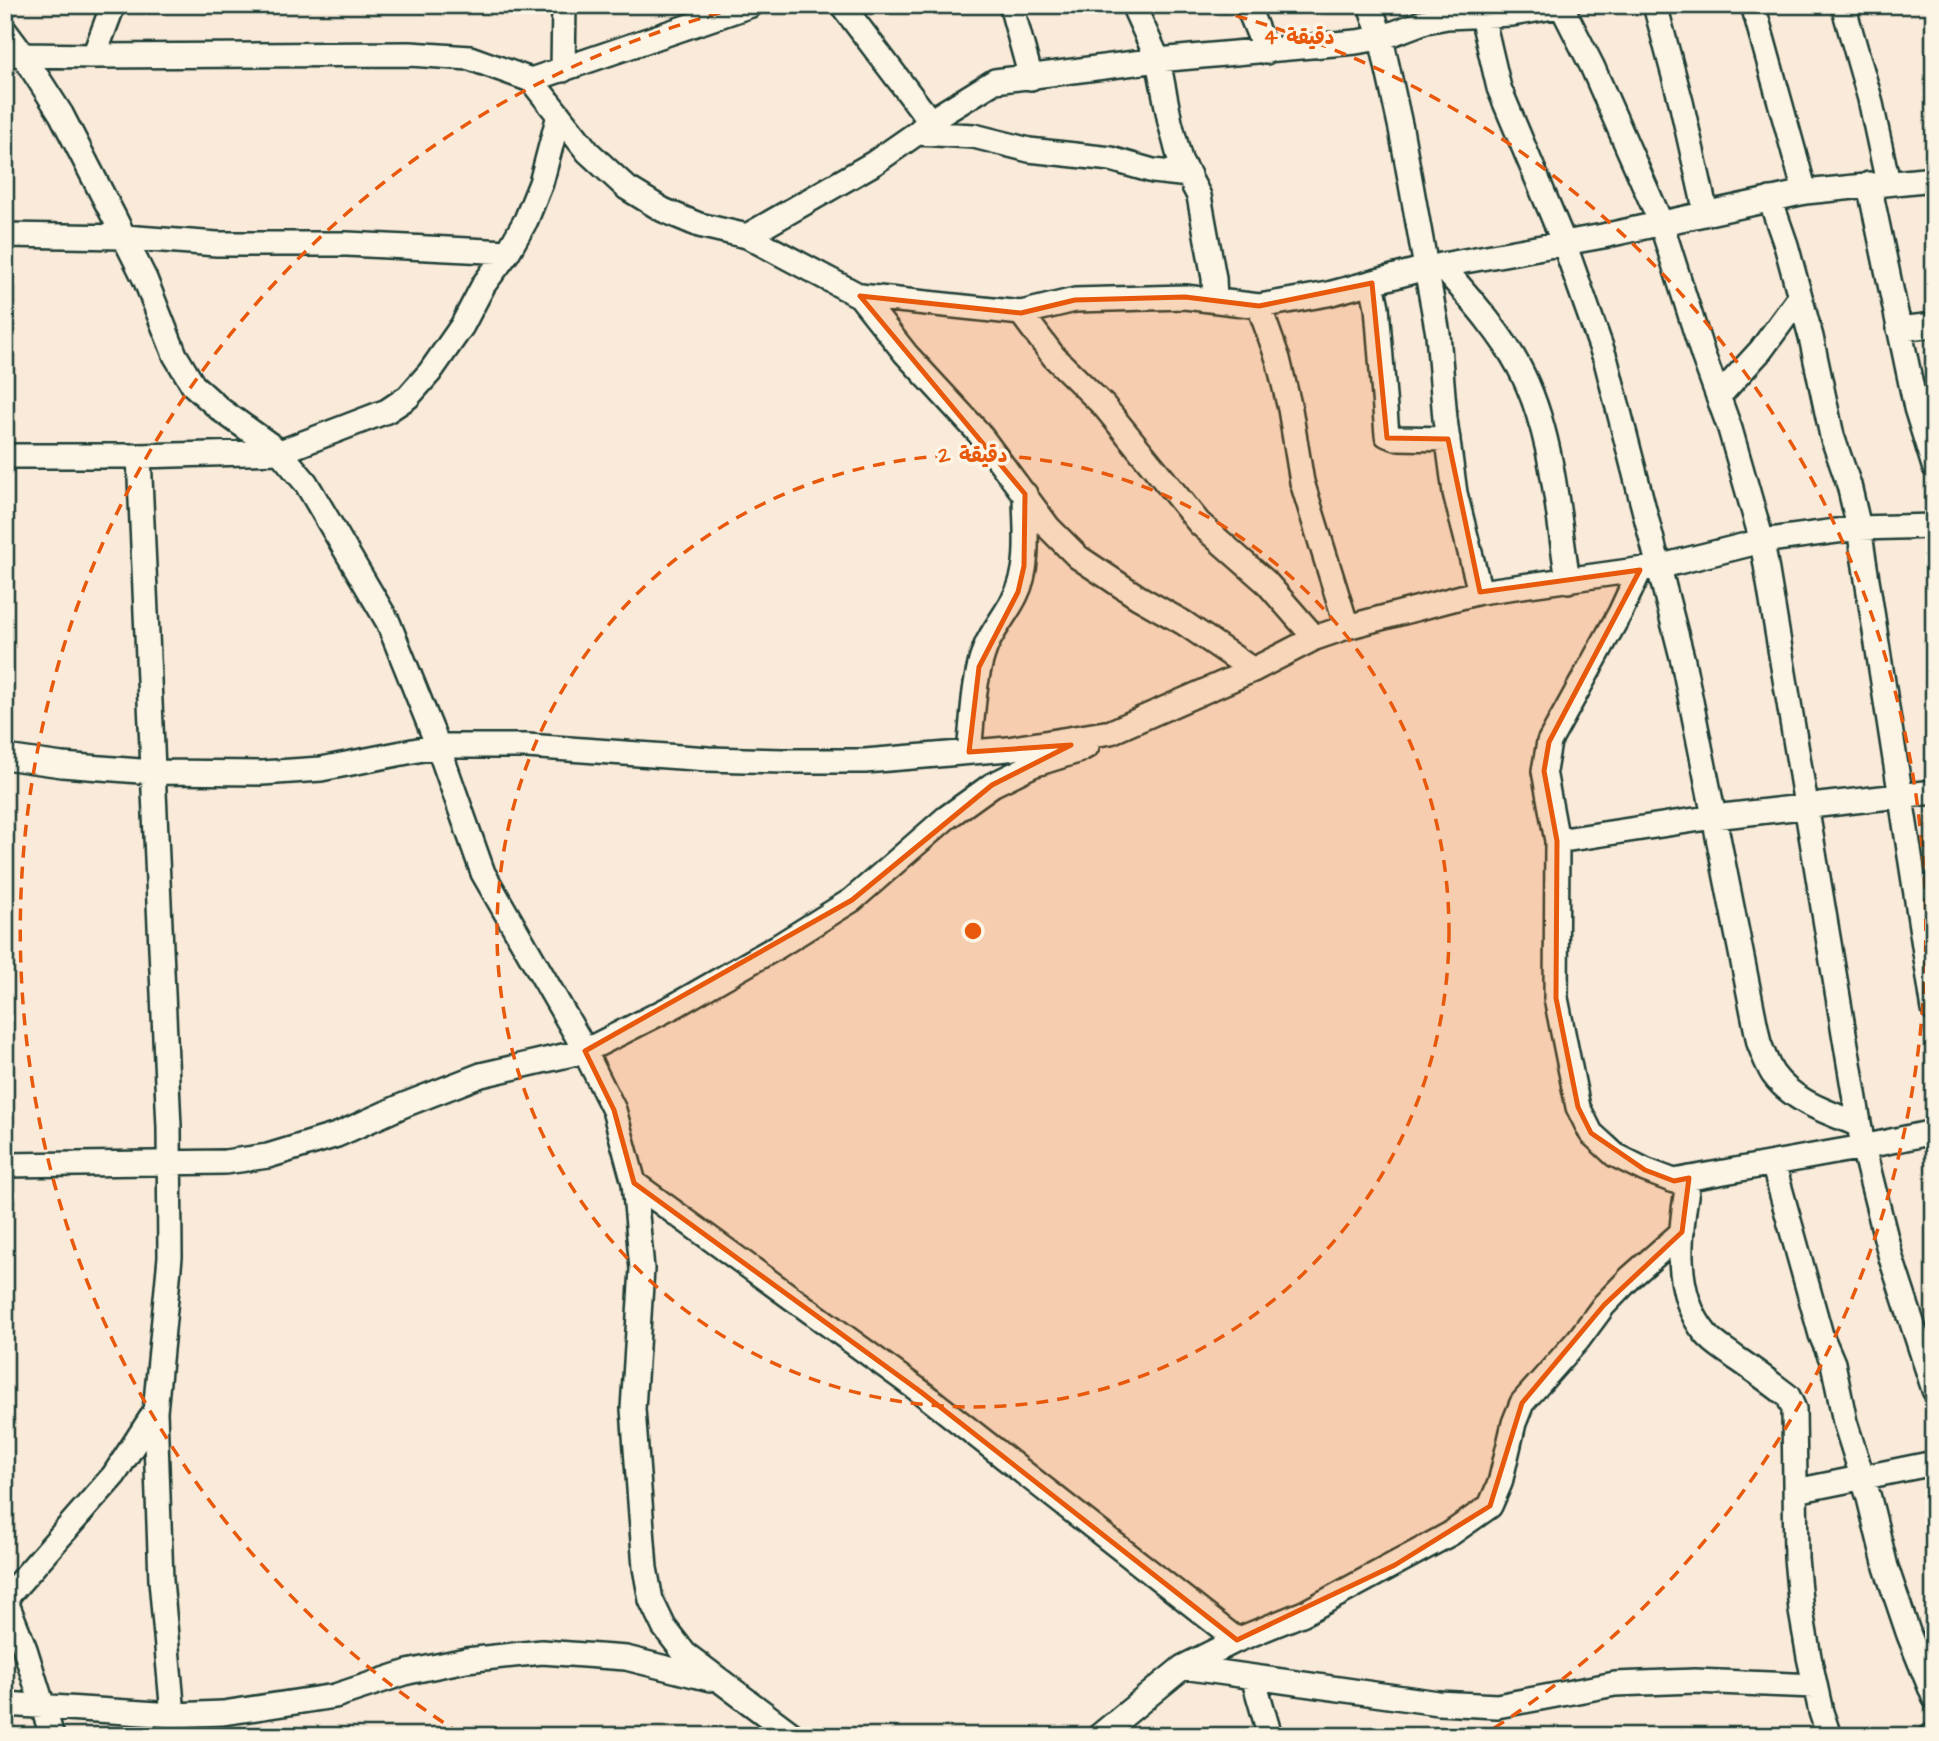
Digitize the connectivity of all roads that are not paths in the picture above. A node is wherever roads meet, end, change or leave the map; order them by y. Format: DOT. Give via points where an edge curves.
graph roads {
  1 [pos="113,5"];
  2 [pos="564,5"];
  3 [pos="751,5"];
  4 [pos="842,5"];
  5 [pos="1011,5"];
  6 [pos="1133,5"];
  7 [pos="1247,5"];
  8 [pos="1370,5"];
  9 [pos="1655,5"];
  10 [pos="1753,5"];
  11 [pos="1843,5"];
  12 [pos="1563,6"];
  13 [pos="1467,13"];
  14 [pos="5,31"];
  15 [pos="1381,38"];
  16 [pos="1266,52"];
  17 [pos="14,54"];
  18 [pos="94,56"];
  19 [pos="1158,60"];
  20 [pos="563,69"];
  21 [pos="1031,78"];
  22 [pos="531,80"];
  23 [pos="559,115"];
  24 [pos="923,127"];
  25 [pos="1189,175"];
  26 [pos="1934,178"];
  27 [pos="1879,184"];
  28 [pos="1805,192"];
  29 [pos="1770,200"];
  30 [pos="1706,213"];
  31 [pos="1661,223"];
  32 [pos="5,236"];
  33 [pos="747,236"];
  34 [pos="124,237"];
  35 [pos="1564,243"];
  36 [pos="508,252"];
  37 [pos="1433,266"];
  38 [pos="1372,283"];
  39 [pos="860,296"];
  40 [pos="1799,298"];
  41 [pos="1215,300"];
  42 [pos="1259,306"];
  43 [pos="1021,313"];
  44 [pos="1934,325"];
  45 [pos="1899,329"];
  46 [pos="1718,397"];
  47 [pos="1447,439"];
  48 [pos="281,452"];
  49 [pos="5,456"];
  50 [pos="139,456"];
  51 [pos="1934,466"];
  52 [pos="1025,494"];
  53 [pos="1934,526"];
  54 [pos="1859,528"];
  55 [pos="1762,541"];
  56 [pos="1649,568"];
  57 [pos="1568,581"];
  58 [pos="1480,592"];
  59 [pos="1347,627"];
  60 [pos="1315,638"];
  61 [pos="1253,670"];
  62 [pos="1111,732"];
  63 [pos="438,746"];
  64 [pos="969,752"];
  65 [pos="5,757"];
  66 [pos="153,772"];
  67 [pos="1934,792"];
  68 [pos="1900,796"];
  69 [pos="1806,806"];
  70 [pos="1714,817"];
  71 [pos="1557,841"];
  72 [pos="1934,1010"];
  73 [pos="585,1051"];
  74 [pos="1934,1132"];
  75 [pos="1861,1136"];
  76 [pos="170,1161"];
  77 [pos="1773,1163"];
  78 [pos="5,1165"];
  79 [pos="1689,1178"];
  80 [pos="634,1183"];
  81 [pos="1682,1232"];
  82 [pos="1934,1390"];
  83 [pos="155,1412"];
  84 [pos="1934,1463"];
  85 [pos="1862,1478"];
  86 [pos="1796,1491"];
  87 [pos="5,1599"];
  88 [pos="1237,1640"];
  89 [pos="1183,1667"];
  90 [pos="1254,1677"];
  91 [pos="719,1682"];
  92 [pos="1815,1686"];
  93 [pos="1934,1697"];
  94 [pos="5,1704"];
  95 [pos="44,1708"];
  96 [pos="173,1715"];
  97 [pos="52,1736"];
  98 [pos="794,1736"];
  99 [pos="1099,1736"];
  100 [pos="1270,1736"];
  101 [pos="1829,1736"];
  1 -- 18 [label="street"];
  2 -- 20 [label="street"];
  3 -- 20 [label="street"];
  4 -- 24 [label="street"];
  5 -- 21 [label="street"];
  6 -- 19 [label="street"];
  7 -- 16 [label="street"];
  8 -- 15 [label="street"];
  9 -- 30 [label="street"];
  10 -- 28 [label="street"];
  11 -- 27 [label="street" via="1870,99"];
  12 -- 13 [label="street" via="1511,14"];
  12 -- 31 [label="street"];
  13 -- 15 [label="street" via="1426,21"];
  13 -- 35 [label="street"];
  14 -- 17 [label="street"];
  15 -- 16 [label="street"];
  15 -- 37 [label="street"];
  16 -- 19 [label="street"];
  17 -- 18 [label="street"];
  17 -- 34 [label="street" via="61,114"];
  18 -- 22 [label="street" via="410,54 470,58"];
  19 -- 21 [label="street"];
  19 -- 25 [label="street" via="1180,160"];
  20 -- 22 [label="street"];
  21 -- 24 [label="street" via="995,81"];
  22 -- 23 [label="street"];
  23 -- 33 [label="street" via="588,152 636,193 699,225"];
  23 -- 36 [label="street" via="541,183"];
  24 -- 25 [label="street" via="1029,150 1111,159"];
  24 -- 33 [label="street" via="874,163"];
  25 -- 41 [label="street" via="1199,196"];
  26 -- 27 [label="street"];
  27 -- 28 [label="street"];
  27 -- 45 [label="street"];
  28 -- 29 [label="street"];
  29 -- 30 [label="street"];
  29 -- 40 [label="street"];
  30 -- 31 [label="street"];
  31 -- 35 [label="street"];
  31 -- 46 [label="street"];
  32 -- 34 [label="street"];
  33 -- 39 [label="street"];
  34 -- 36 [label="street"];
  34 -- 48 [label="street" via="175,355 193,385"];
  35 -- 37 [label="street"];
  35 -- 56 [label="street" via="1606,361"];
  36 -- 48 [label="street" via="462,326 408,397 387,411"];
  37 -- 38 [label="street"];
  37 -- 47 [label="street"];
  37 -- 57 [label="street" via="1476,305 1528,385 1544,432"];
  38 -- 42 [label="street"];
  38 -- 47 [label="street" via="1387,435"];
  39 -- 43 [label="street"];
  39 -- 52 [label="street" via="978,432"];
  40 -- 46 [label="street" via="1761,350"];
  40 -- 54 [label="street"];
  41 -- 42 [label="street"];
  41 -- 43 [label="street" via="1075,300"];
  42 -- 59 [label="street" via="1278,359 1302,482"];
  43 -- 60 [label="street" via="1199,523 1266,582"];
  44 -- 45 [label="street"];
  45 -- 51 [label="street"];
  46 -- 55 [label="street"];
  47 -- 58 [label="street" via="1455,493"];
  48 -- 50 [label="street"];
  48 -- 63 [label="street" via="306,483 388,622"];
  49 -- 50 [label="street"];
  50 -- 66 [label="street"];
  52 -- 61 [label="street" via="1049,528 1079,557"];
  52 -- 64 [label="street" via="1024,566 1018,592 986,643"];
  53 -- 54 [label="street"];
  54 -- 55 [label="street"];
  54 -- 68 [label="street"];
  55 -- 56 [label="street"];
  55 -- 69 [label="street"];
  56 -- 57 [label="street"];
  56 -- 70 [label="street" via="1683,661"];
  56 -- 71 [label="street" via="1549,743 1544,771"];
  57 -- 58 [label="street"];
  58 -- 59 [label="street"];
  59 -- 60 [label="street"];
  60 -- 61 [label="street"];
  61 -- 62 [label="street"];
  62 -- 64 [label="street"];
  62 -- 73 [label="street" via="1078,751 1033,765 992,785 946,818 852,901 676,1005"];
  63 -- 64 [label="street" via="527,746 783,761 865,761"];
  63 -- 66 [label="street" via="321,769"];
  63 -- 73 [label="street" via="484,873"];
  65 -- 66 [label="street"];
  66 -- 76 [label="street"];
  67 -- 68 [label="street"];
  68 -- 69 [label="street"];
  68 -- 72 [label="street"];
  69 -- 70 [label="street"];
  69 -- 75 [label="street"];
  70 -- 71 [label="street"];
  70 -- 75 [label="street" via="1759,1043 1771,1072 1800,1099"];
  71 -- 79 [label="street" via="1556,998 1578,1107 1591,1133 1615,1155 1674,1181"];
  73 -- 76 [label="street" via="481,1075 337,1135 268,1156 225,1162"];
  73 -- 80 [label="street" via="614,1110"];
  74 -- 75 [label="street"];
  75 -- 77 [label="street"];
  75 -- 82 [label="street" via="1891,1258"];
  76 -- 78 [label="street"];
  76 -- 83 [label="street" via="170,1257"];
  77 -- 79 [label="street"];
  77 -- 85 [label="street"];
  79 -- 81 [label="street"];
  80 -- 88 [label="street" via="920,1392"];
  80 -- 91 [label="street" via="642,1269 633,1409 647,1579 664,1627 685,1654"];
  81 -- 86 [label="street" via="1685,1292 1706,1335 1788,1396 1794,1409"];
  81 -- 88 [label="street" via="1613,1296 1522,1403 1490,1506 1395,1565 1304,1613"];
  83 -- 87 [label="street" via="114,1475"];
  83 -- 96 [label="street" via="161,1580"];
  84 -- 85 [label="street"];
  85 -- 86 [label="street"];
  85 -- 93 [label="street" via="1886,1567"];
  86 -- 92 [label="street" via="1801,1611"];
  87 -- 95 [label="street"];
  88 -- 89 [label="street"];
  89 -- 90 [label="street"];
  89 -- 99 [label="street"];
  90 -- 92 [label="street" via="1438,1703 1497,1706 1615,1684 1695,1681"];
  90 -- 100 [label="street"];
  91 -- 96 [label="street" via="626,1658 542,1652 408,1672 335,1696 222,1713"];
  91 -- 98 [label="street"];
  92 -- 101 [label="street"];
  94 -- 95 [label="street"];
  95 -- 96 [label="street"];
  95 -- 97 [label="street"];
}
